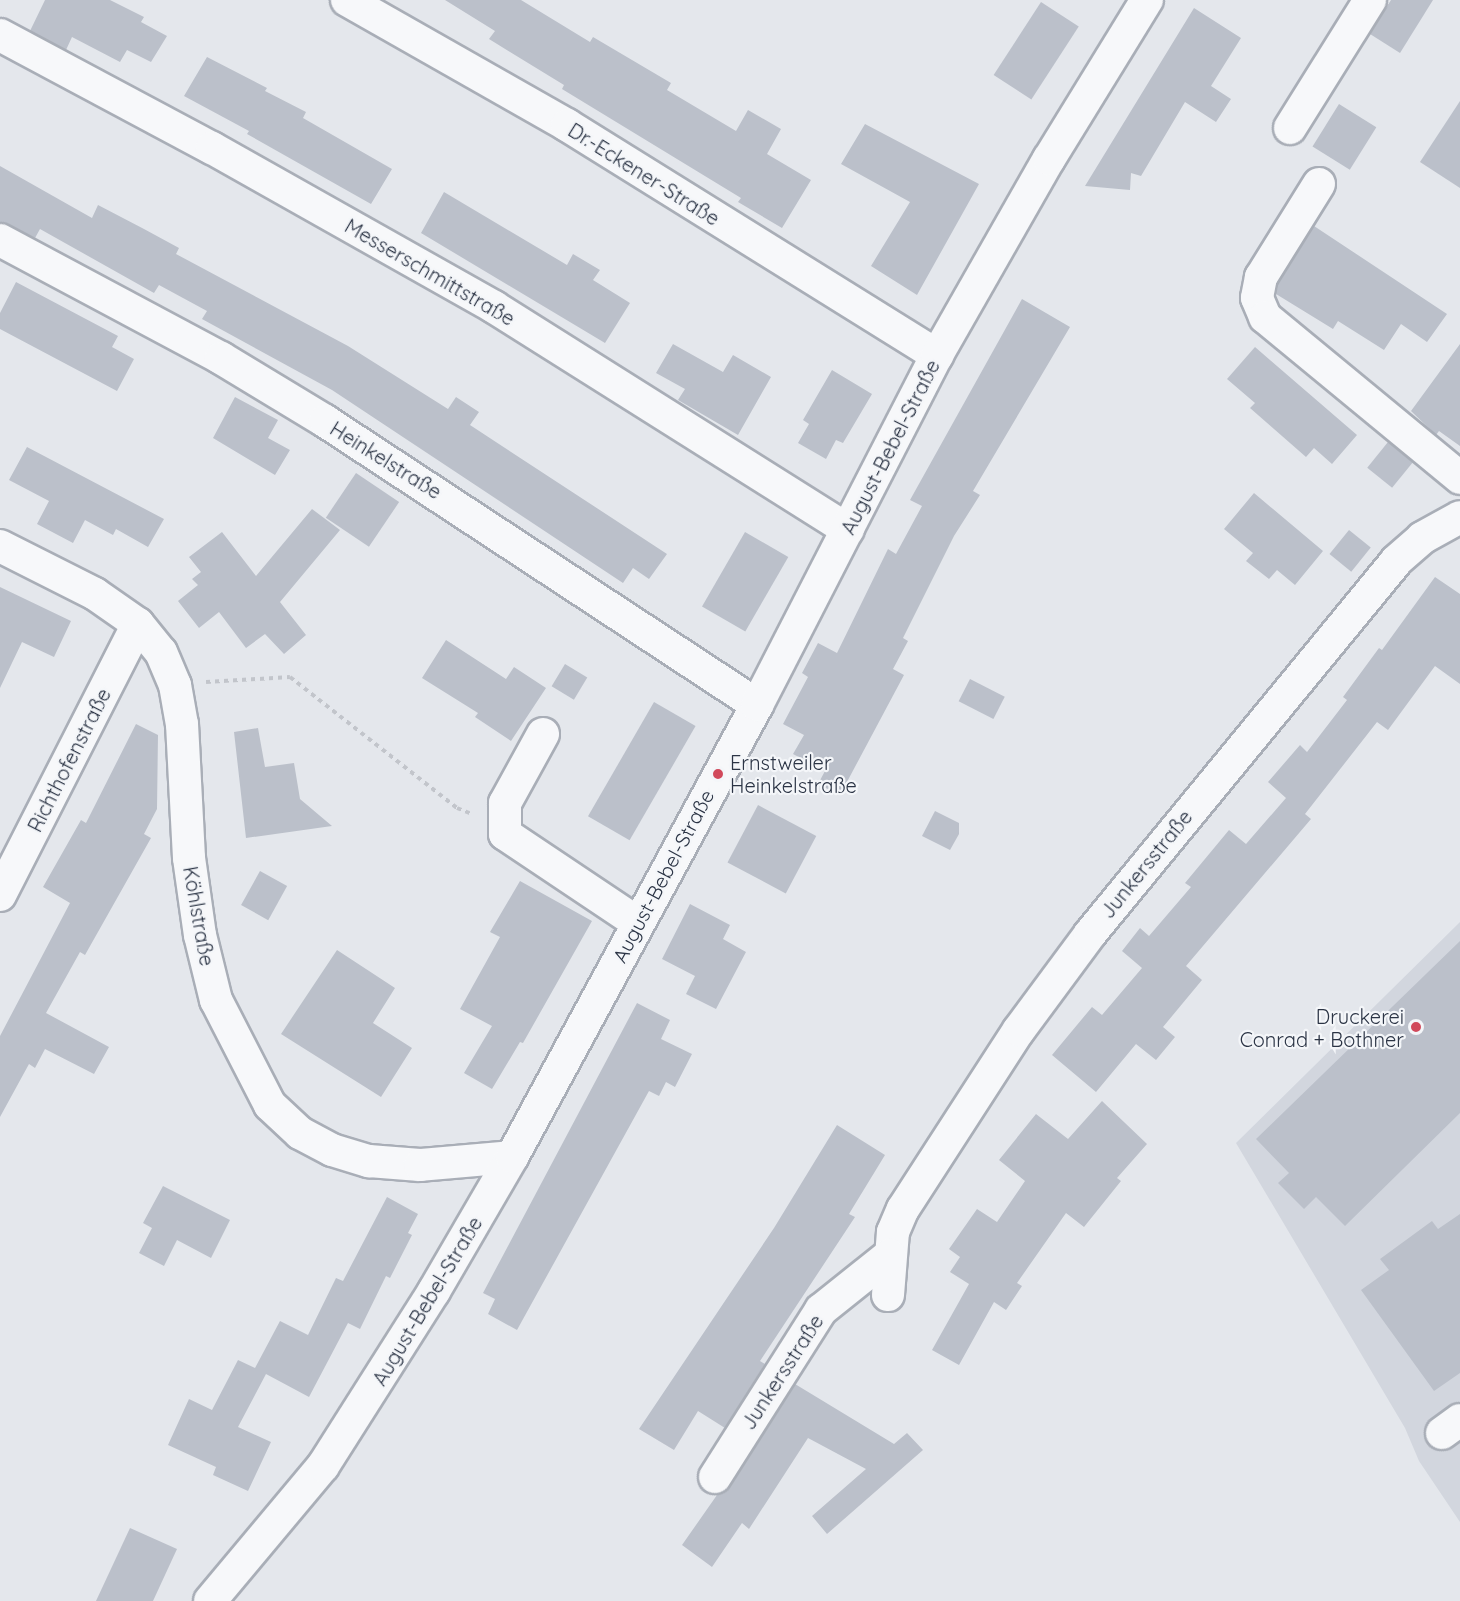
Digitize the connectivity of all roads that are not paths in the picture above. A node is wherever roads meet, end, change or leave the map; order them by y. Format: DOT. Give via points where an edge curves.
graph roads {
  1 [pos="347,0"];
  2 [pos="1370,0"];
  3 [pos="1145,1"];
  4 [pos="0,35"];
  5 [pos="1290,128"];
  6 [pos="1319,184"];
  7 [pos="0,240"];
  8 [pos="937,355"];
  9 [pos="1460,478"];
  10 [pos="1460,517"];
  11 [pos="848,530"];
  12 [pos="0,546"];
  13 [pos="138,624"];
  14 [pos="757,705"];
  15 [pos="543,734"];
  16 [pos="0,895"];
  17 [pos="638,923"];
  18 [pos="512,1157"];
  19 [pos="890,1255"];
  20 [pos="888,1295"];
  21 [pos="716,1477"];
  22 [pos="210,1601"];
  1 -- 8 [label="street, Dr.-Eckener-Straße" via="567,125"];
  2 -- 5 [label="street"];
  3 -- 8 [label="street, August-Bebel-Straße" via="1048,159"];
  4 -- 11 [label="street, Messerschmittstraße" via="213,148 494,308"];
  6 -- 9 [label="street" via="1261,277 1257,298 1265,317"];
  7 -- 14 [label="street, Heinkelstraße" via="221,358 325,421"];
  8 -- 11 [label="street, August-Bebel-Straße"];
  10 -- 19 [label="street, Junkersstraße" via="1422,538 1396,561 1090,934 1019,1030 903,1209 893,1232"];
  11 -- 14 [label="street, August-Bebel-Straße"];
  12 -- 13 [label="street, Köhlstraße" via="95,594"];
  13 -- 16 [label="street, Richthofenstraße"];
  13 -- 18 [label="street, Köhlstraße" via="161,652 175,685 200,935 216,1000 270,1105 300,1133 332,1150 369,1161 420,1165"];
  14 -- 17 [label="street, August-Bebel-Straße"];
  15 -- 17 [label="street" via="505,803 505,834"];
  17 -- 18 [label="street, August-Bebel-Straße"];
  18 -- 22 [label="street, August-Bebel-Straße" via="374,1391 323,1466"];
  19 -- 20 [label="street, Junkersstraße"];
  19 -- 21 [label="street, Junkersstraße" via="821,1310"];
}
